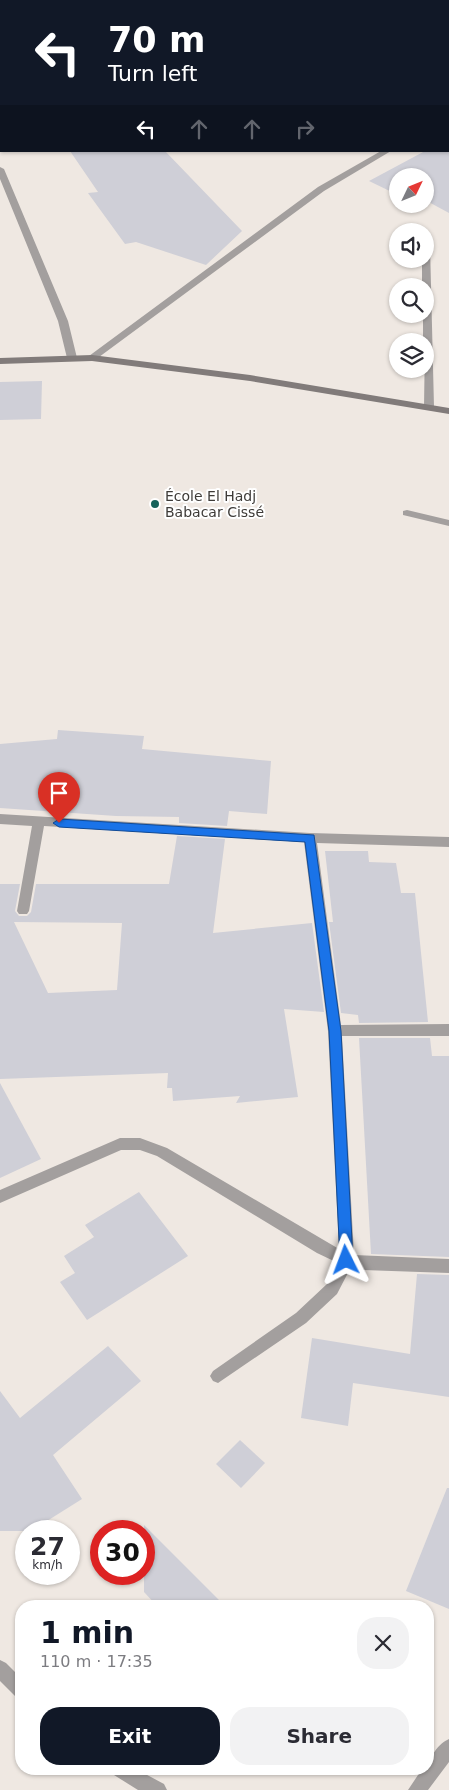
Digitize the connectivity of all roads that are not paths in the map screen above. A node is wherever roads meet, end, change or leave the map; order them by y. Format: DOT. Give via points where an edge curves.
graph roads {
  1 [pos="385,152"];
  2 [pos="0,168"];
  3 [pos="426,268"];
  4 [pos="72,358"];
  5 [pos="92,358"];
  6 [pos="0,361"];
  7 [pos="429,407"];
  8 [pos="449,411"];
  9 [pos="406,513"];
  10 [pos="449,523"];
  11 [pos="0,819"];
  12 [pos="39,822"];
  13 [pos="310,838"];
  14 [pos="449,842"];
  15 [pos="23,911"];
  16 [pos="449,1030"];
  17 [pos="335,1031"];
  18 [pos="0,1197"];
  19 [pos="346,1260"];
  20 [pos="449,1266"];
  21 [pos="218,1376"];
  22 [pos="0,1669"];
  23 [pos="15,1684"];
  24 [pos="449,1748"];
  25 [pos="434,1768"];
  26 [pos="130,1775"];
  27 [pos="428,1775"];
  28 [pos="158,1790"];
  29 [pos="417,1790"];
  1 -- 5 [label="street" via="322,189"];
  2 -- 4 [label="street" via="63,321"];
  3 -- 7 [label="street"];
  4 -- 5 [label="street"];
  4 -- 6 [label="street"];
  5 -- 7 [label="street" via="250,378"];
  7 -- 8 [label="street"];
  9 -- 10 [label="street"];
  11 -- 12 [label="street"];
  12 -- 13 [label="street"];
  12 -- 15 [label="street"];
  13 -- 14 [label="street"];
  13 -- 17 [label="street"];
  16 -- 17 [label="street"];
  17 -- 19 [label="street"];
  18 -- 19 [label="street" via="120,1144 140,1144 162,1152"];
  19 -- 20 [label="street"];
  19 -- 21 [label="street" via="332,1289 301,1318"];
  22 -- 23 [label="street"];
  24 -- 25 [label="street"];
  26 -- 28 [label="street"];
  27 -- 29 [label="street"];
}
